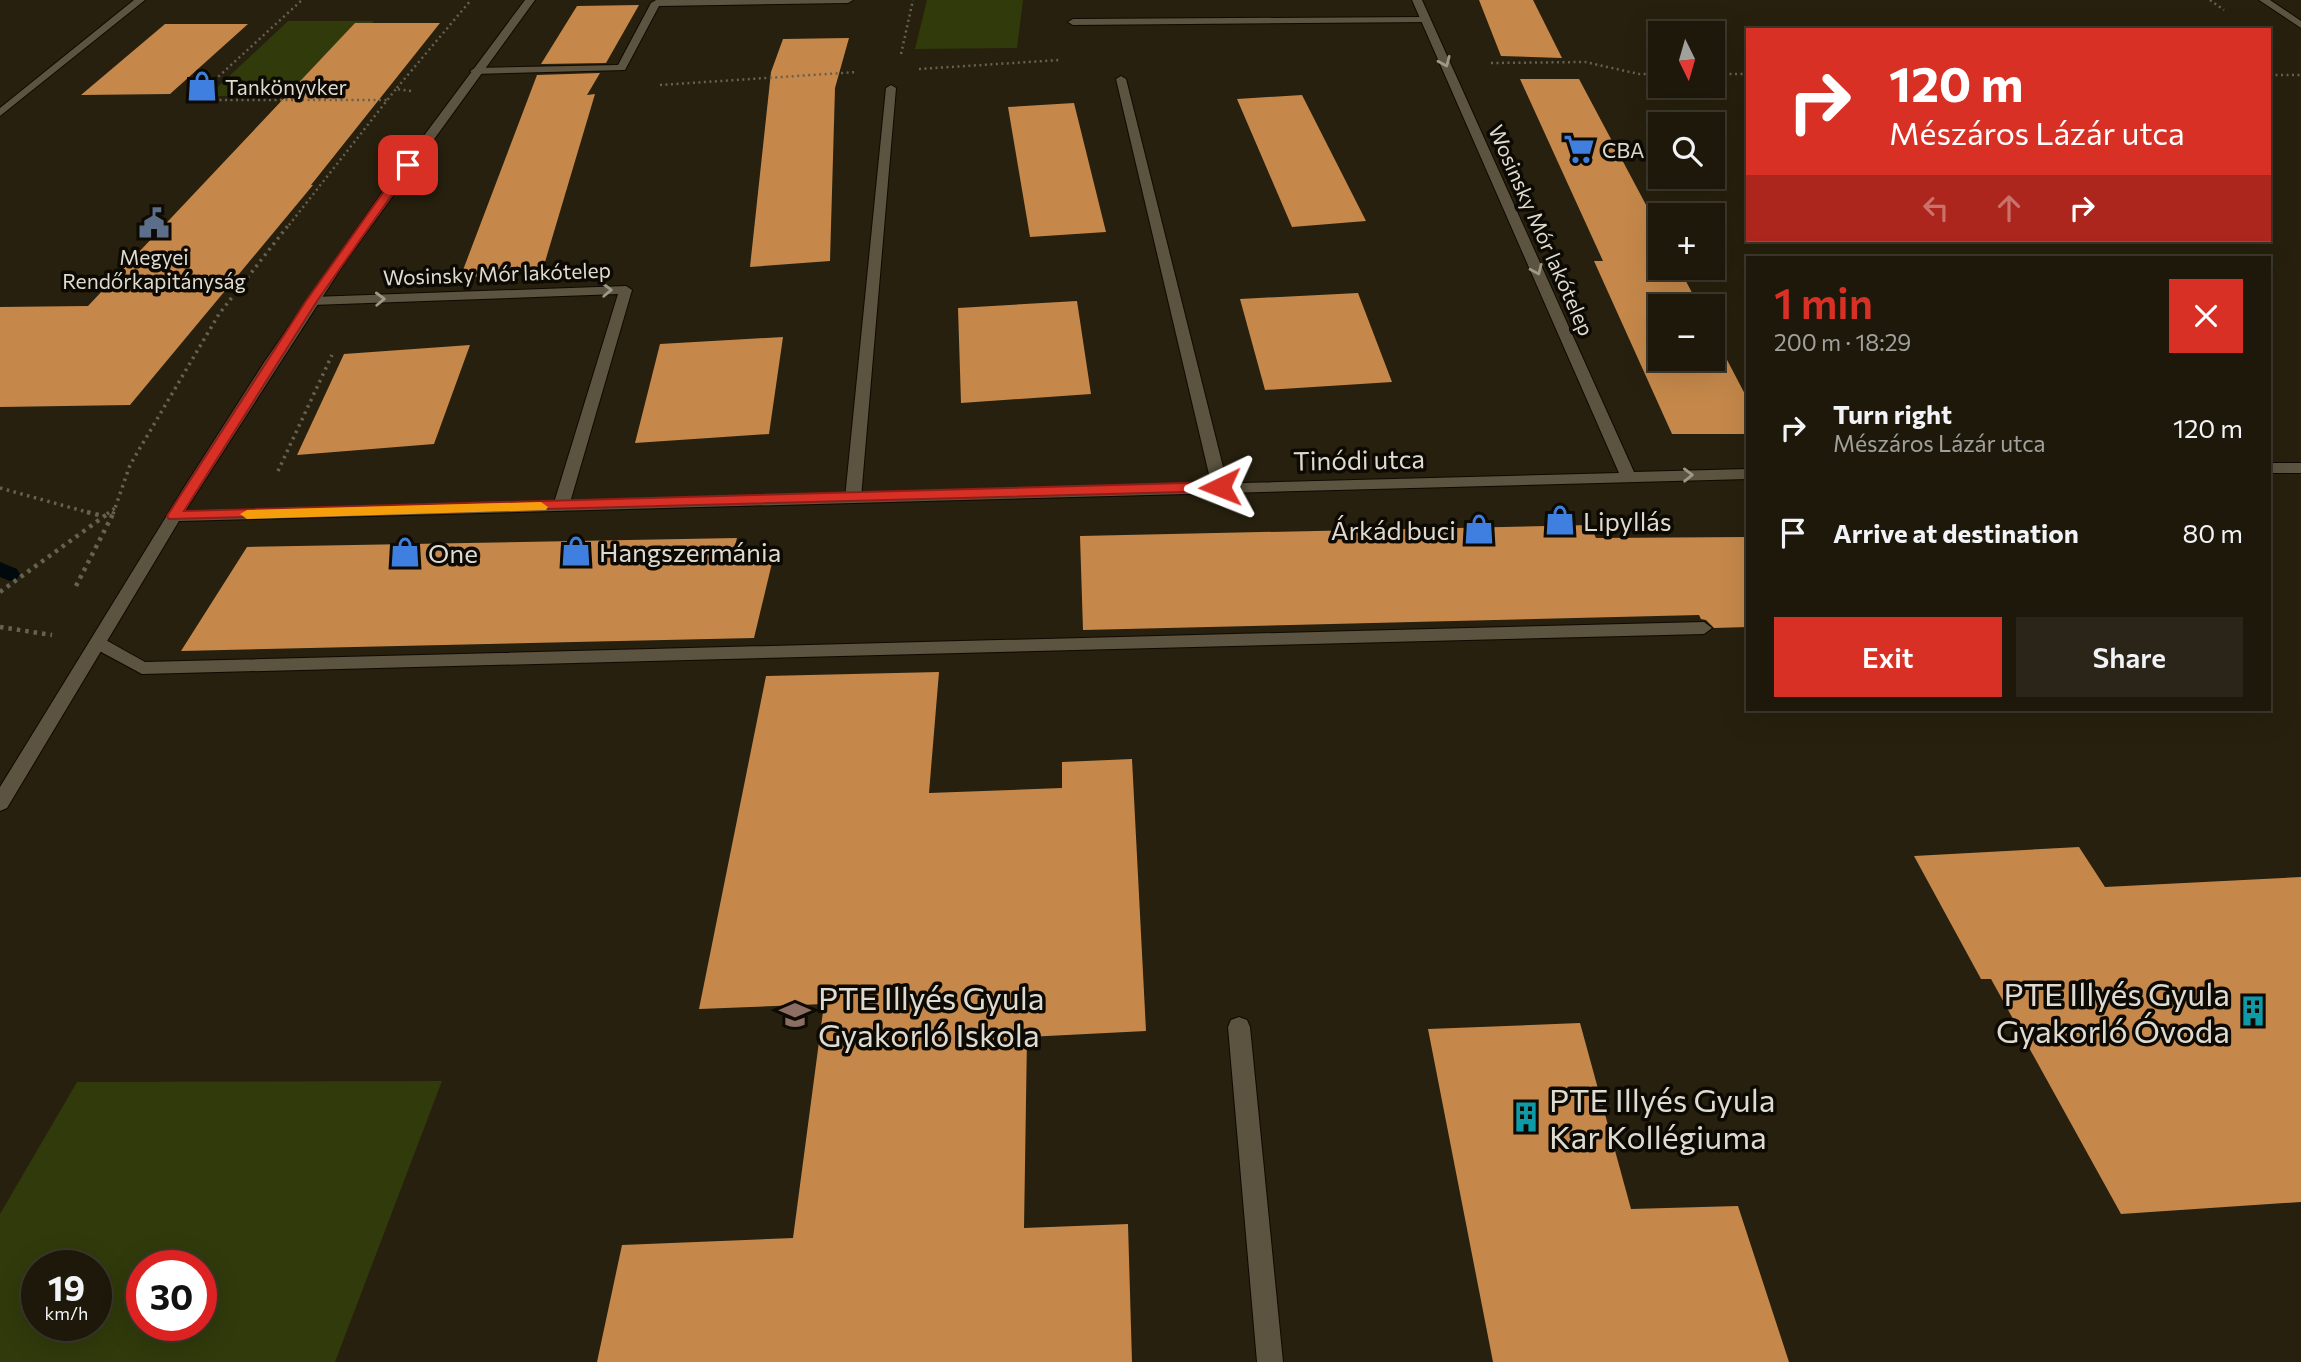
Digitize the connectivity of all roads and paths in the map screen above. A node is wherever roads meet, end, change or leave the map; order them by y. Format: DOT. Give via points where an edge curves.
graph roads {
  1 [pos="140,0"];
  2 [pos="302,0"];
  3 [pos="530,0"];
  4 [pos="848,0"];
  5 [pos="913,0"];
  6 [pos="1417,0"];
  7 [pos="2264,0"];
  8 [pos="1426,20"];
  9 [pos="1073,22"];
  10 [pos="2301,25"];
  11 [pos="1062,60"];
  12 [pos="1445,63"];
  13 [pos="898,70"];
  14 [pos="475,71"];
  15 [pos="1648,74"];
  16 [pos="1726,74"];
  17 [pos="1746,74"];
  18 [pos="2271,75"];
  19 [pos="2301,75"];
  20 [pos="1121,79"];
  21 [pos="647,85"];
  22 [pos="891,88"];
  23 [pos="396,89"];
  24 [pos="387,100"];
  25 [pos="0,113"];
  26 [pos="312,301"];
  27 [pos="2271,468"];
  28 [pos="2301,468"];
  29 [pos="1746,474"];
  30 [pos="1629,476"];
  31 [pos="1220,487"];
  32 [pos="0,488"];
  33 [pos="853,498"];
  34 [pos="117,506"];
  35 [pos="561,506"];
  36 [pos="103,516"];
  37 [pos="174,516"];
  38 [pos="75,588"];
  39 [pos="0,592"];
  40 [pos="58,624"];
  41 [pos="1704,628"];
  42 [pos="52,635"];
  43 [pos="97,643"];
  44 [pos="0,803"];
  45 [pos="1239,1027"];
  46 [pos="1270,1362"];
  1 -- 25 [label="street"];
  2 -- 24 [label="path" via="192,100"];
  3 -- 14 [label="street"];
  4 -- 14 [label="street" via="656,3 621,68"];
  5 -- 13 [label="path"];
  6 -- 8 [label="street, Wosinsky Mór lakótelep"];
  7 -- 10 [label="street"];
  8 -- 9 [label="street"];
  8 -- 12 [label="street, Wosinsky Mór lakótelep, one-way"];
  11 -- 13 [label="path"];
  12 -- 15 [label="path" via="1585,62"];
  12 -- 30 [label="street, Wosinsky Mór lakótelep, one-way"];
  13 -- 21 [label="path"];
  13 -- 22 [label="path"];
  14 -- 26 [label="street"];
  16 -- 17 [label="path"];
  18 -- 19 [label="path"];
  20 -- 31 [label="street"];
  22 -- 33 [label="street"];
  23 -- 24 [label="path"];
  24 -- 34 [label="path" via="219,314 130,465"];
  26 -- 35 [label="street, Wosinsky Mór lakótelep, one-way" via="626,290"];
  26 -- 37 [label="street"];
  27 -- 28 [label="street"];
  30 -- 29 [label="street, Tinódi utca, one-way"];
  30 -- 31 [label="street, Tinódi utca"];
  31 -- 33 [label="street, Tinódi utca"];
  32 -- 36 [label="path"];
  33 -- 35 [label="street, Tinódi utca"];
  34 -- 36 [label="path"];
  34 -- 38 [label="path"];
  35 -- 37 [label="street, Tinódi utca"];
  36 -- 39 [label="path"];
  37 -- 43 [label="street"];
  40 -- 42 [label="path"];
  41 -- 43 [label="street" via="142,668"];
  43 -- 44 [label="street"];
  45 -- 46 [label="street"];
}
